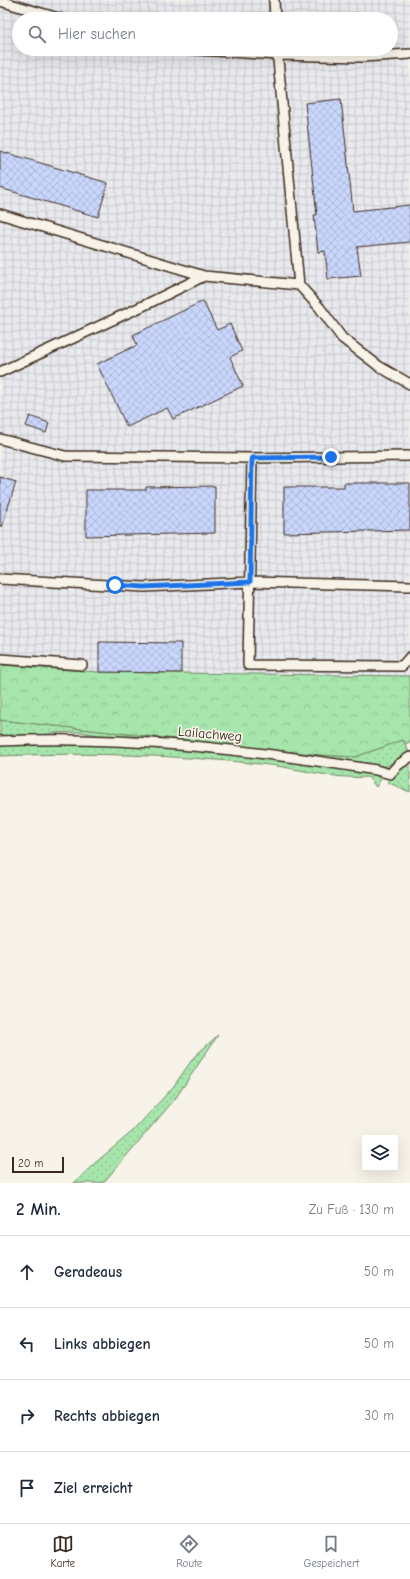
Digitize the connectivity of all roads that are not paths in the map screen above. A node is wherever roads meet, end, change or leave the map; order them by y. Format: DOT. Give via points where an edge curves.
graph roads {
  1 [pos="274,0"];
  2 [pos="0,1"];
  3 [pos="27,4"];
  4 [pos="46,12"];
  5 [pos="275,12"];
  6 [pos="410,54"];
  7 [pos="398,55"];
  8 [pos="278,56"];
  9 [pos="345,56"];
  10 [pos="378,56"];
  11 [pos="0,214"];
  12 [pos="204,276"];
  13 [pos="299,285"];
  14 [pos="0,372"];
  15 [pos="410,384"];
  16 [pos="0,439"];
  17 [pos="410,456"];
  18 [pos="252,458"];
  19 [pos="0,579"];
  20 [pos="250,582"];
  21 [pos="410,586"];
  22 [pos="410,657"];
  23 [pos="0,659"];
  24 [pos="82,665"];
  25 [pos="0,741"];
  26 [pos="410,757"];
  1 -- 5 [label="lane"];
  2 -- 3 [label="lane"];
  3 -- 4 [label="lane"];
  6 -- 7 [label="lane"];
  8 -- 13 [label="lane"];
  9 -- 10 [label="lane"];
  11 -- 12 [label="lane"];
  12 -- 13 [label="lane"];
  12 -- 14 [label="lane"];
  13 -- 15 [label="lane" via="342,338 380,367"];
  16 -- 18 [label="lane" via="65,456"];
  17 -- 18 [label="lane"];
  18 -- 20 [label="lane"];
  19 -- 20 [label="lane" via="144,587"];
  20 -- 21 [label="lane"];
  20 -- 22 [label="lane" via="248,665 402,666"];
  23 -- 24 [label="lane"];
  25 -- 26 [label="lane, Lailachweg" via="98,740 201,747 292,757 390,774"];
}
